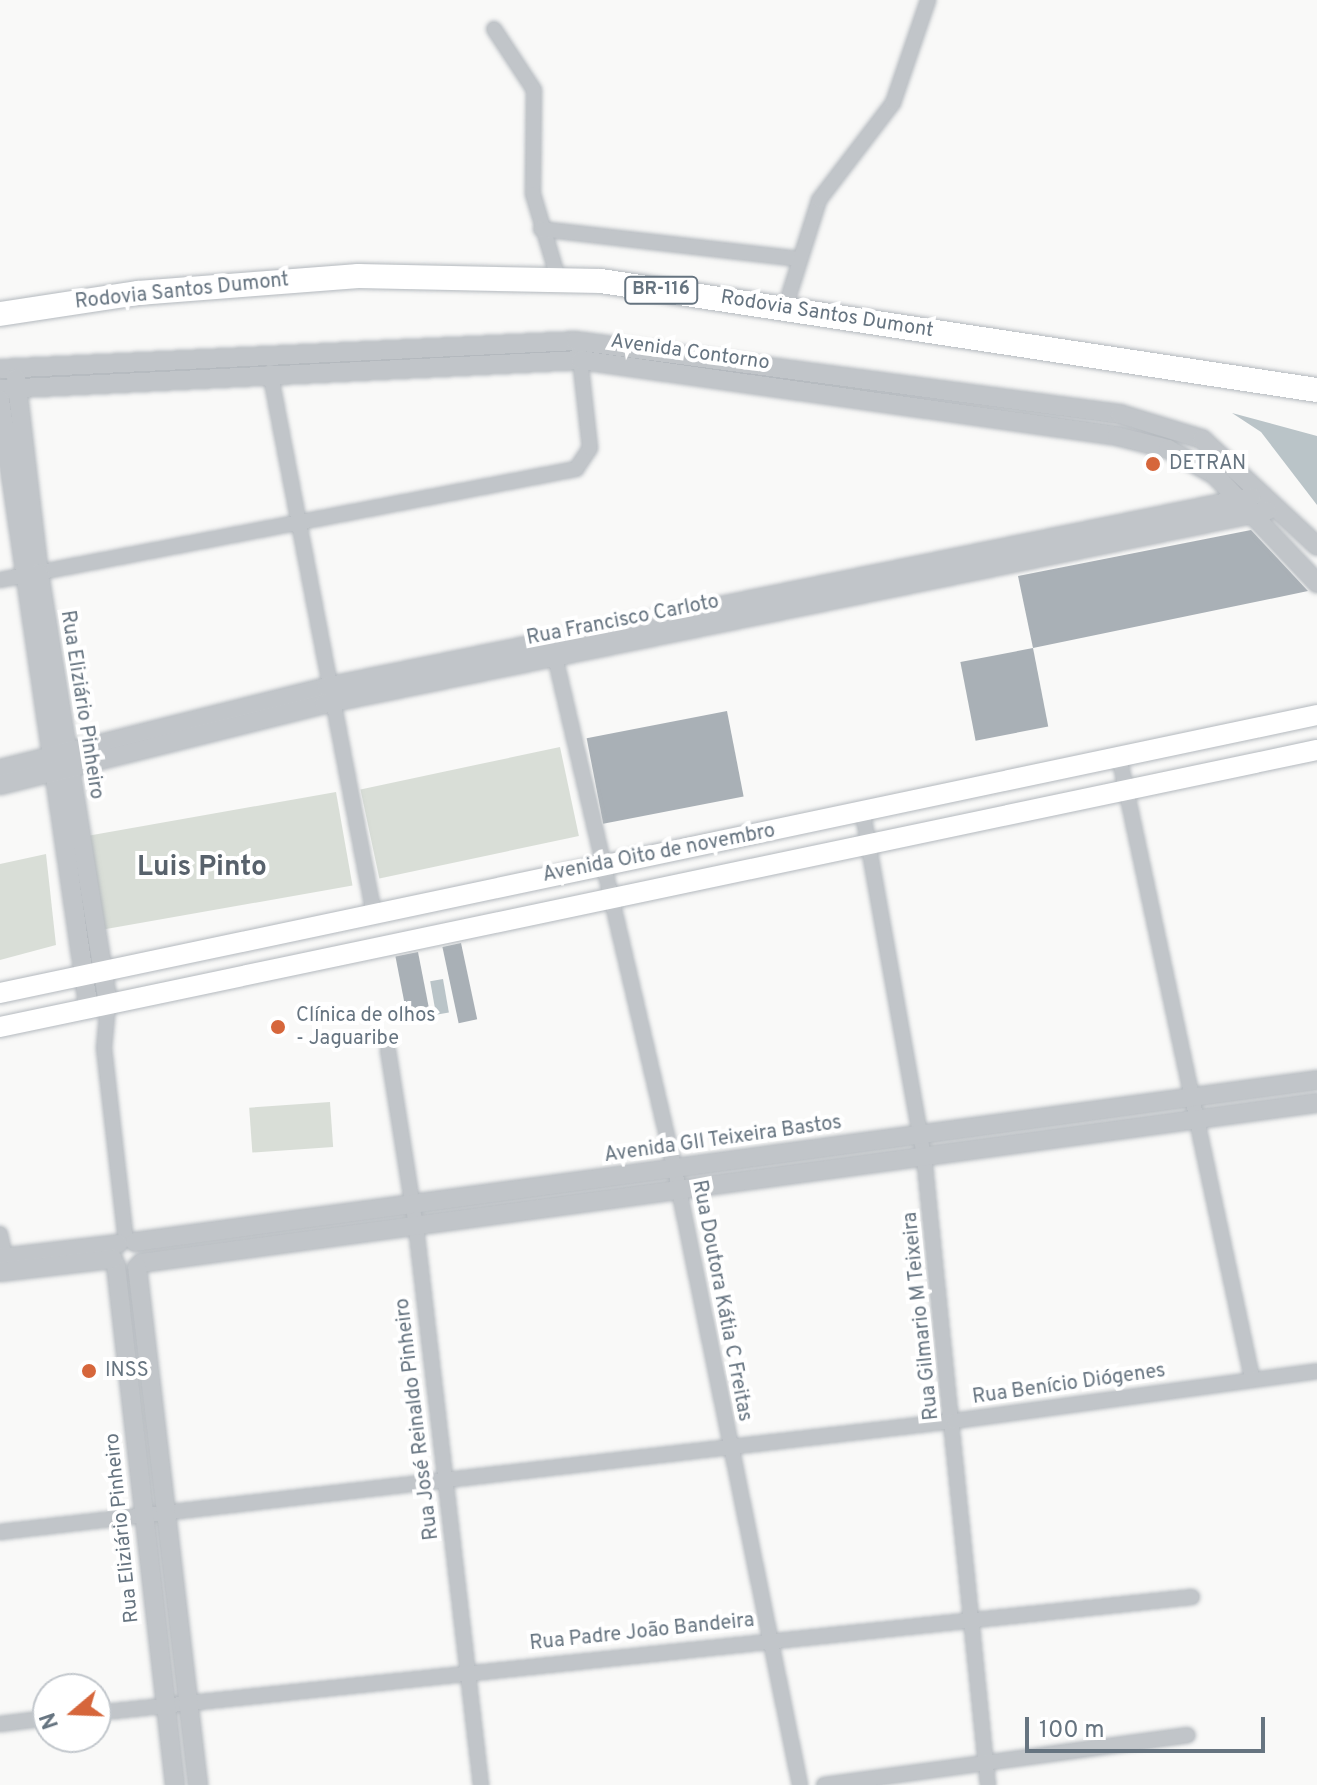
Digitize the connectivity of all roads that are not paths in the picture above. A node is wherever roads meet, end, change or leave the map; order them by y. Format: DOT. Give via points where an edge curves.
graph roads {
  1 [pos="928,0"];
  2 [pos="494,29"];
  3 [pos="541,229"];
  4 [pos="799,259"];
  5 [pos="559,281"];
  6 [pos="785,308"];
  7 [pos="0,314"];
  8 [pos="576,341"];
  9 [pos="581,360"];
  10 [pos="7,368"];
  11 [pos="270,372"];
  12 [pos="9,388"];
  13 [pos="1317,390"];
  14 [pos="0,400"];
  15 [pos="1120,414"];
  16 [pos="1117,436"];
  17 [pos="1265,494"];
  18 [pos="1244,498"];
  19 [pos="1279,507"];
  20 [pos="1258,514"];
  21 [pos="298,523"];
  22 [pos="1317,546"];
  23 [pos="945,568"];
  24 [pos="30,575"];
  25 [pos="0,580"];
  26 [pos="1317,583"];
  27 [pos="812,586"];
  28 [pos="815,605"];
  29 [pos="553,649"];
  30 [pos="328,695"];
  31 [pos="1317,715"];
  32 [pos="1317,750"];
  33 [pos="1120,761"];
  34 [pos="59,765"];
  35 [pos="0,769"];
  36 [pos="1035,779"];
  37 [pos="0,785"];
  38 [pos="1125,789"];
  39 [pos="1041,809"];
  40 [pos="863,814"];
  41 [pos="763,833"];
  42 [pos="869,845"];
  43 [pos="603,864"];
  44 [pos="771,865"];
  45 [pos="613,898"];
  46 [pos="402,907"];
  47 [pos="374,914"];
  48 [pos="411,940"];
  49 [pos="90,974"];
  50 [pos="0,993"];
  51 [pos="99,1008"];
  52 [pos="0,1027"];
  53 [pos="388,1050"];
  54 [pos="1317,1080"];
  55 [pos="1191,1098"];
  56 [pos="1317,1103"];
  57 [pos="1195,1119"];
  58 [pos="920,1134"];
  59 [pos="924,1156"];
  60 [pos="675,1170"];
  61 [pos="678,1190"];
  62 [pos="526,1200"];
  63 [pos="414,1218"];
  64 [pos="0,1234"];
  65 [pos="122,1250"];
  66 [pos="2,1262"];
  67 [pos="139,1265"];
  68 [pos="1317,1371"];
  69 [pos="1252,1378"];
  70 [pos="954,1421"];
  71 [pos="729,1447"];
  72 [pos="445,1480"];
  73 [pos="164,1512"];
  74 [pos="143,1515"];
  75 [pos="0,1532"];
  76 [pos="1192,1597"];
  77 [pos="971,1617"];
  78 [pos="765,1640"];
  79 [pos="468,1671"];
  80 [pos="187,1701"];
  81 [pos="166,1704"];
  82 [pos="112,1711"];
  83 [pos="32,1720"];
  84 [pos="0,1724"];
  85 [pos="1188,1735"];
  86 [pos="987,1767"];
  87 [pos="175,1785"];
  88 [pos="198,1785"];
  89 [pos="481,1785"];
  90 [pos="800,1785"];
  91 [pos="824,1785"];
  92 [pos="988,1785"];
  1 -- 4 [label="street" via="893,103 819,200"];
  2 -- 3 [label="street" via="534,90 533,194"];
  3 -- 4 [label="street"];
  3 -- 5 [label="street"];
  4 -- 6 [label="street"];
  5 -- 6 [label="highway, Rodovia Santos Dumont / BR-116"];
  5 -- 7 [label="highway, Rodovia Santos Dumont / BR-116" via="358,276 138,293"];
  6 -- 13 [label="highway, Rodovia Santos Dumont / BR-116"];
  8 -- 9 [label="street"];
  8 -- 10 [label="street, Avenida Contorno"];
  8 -- 15 [label="street, Avenida Contorno"];
  9 -- 11 [label="street, Avenida Contorno"];
  9 -- 16 [label="street, Avenida Contorno"];
  9 -- 21 [label="street" via="590,448 576,469"];
  10 -- 12 [label="street, Rua Eliziário Pinheiro"];
  11 -- 12 [label="street, Avenida Contorno"];
  11 -- 21 [label="street"];
  12 -- 24 [label="street, Rua Eliziário Pinheiro"];
  14 -- 24 [label="street, Rua Eliziário Pinheiro"];
  15 -- 16 [label="street"];
  15 -- 17 [label="street, Avenida Contorno" via="1202,439"];
  16 -- 18 [label="street, Avenida Contorno" via="1190,459"];
  17 -- 18 [label="street, Rua Francisco Carloto"];
  17 -- 19 [label="street, Avenida Contorno"];
  18 -- 20 [label="street, Avenida Contorno"];
  18 -- 23 [label="street, Rua Francisco Carloto"];
  19 -- 20 [label="street, Rua Francisco Carloto"];
  19 -- 22 [label="street, Avenida Contorno"];
  20 -- 23 [label="street, Rua Francisco Carloto"];
  20 -- 26 [label="street, Avenida Contorno"];
  21 -- 24 [label="street"];
  21 -- 30 [label="street"];
  23 -- 27 [label="street, Rua Francisco Carloto"];
  23 -- 28 [label="street, Rua Francisco Carloto"];
  24 -- 25 [label="street"];
  24 -- 34 [label="street, Rua Eliziário Pinheiro"];
  27 -- 28 [label="street"];
  27 -- 29 [label="street, Rua Francisco Carloto"];
  28 -- 29 [label="street, Rua Francisco Carloto"];
  29 -- 30 [label="street, Rua Francisco Carloto"];
  29 -- 43 [label="street, Rua Doutora Kátia C Freitas"];
  30 -- 34 [label="street, Rua Francisco Carloto"];
  30 -- 47 [label="street"];
  31 -- 33 [label="main road, Avenida Oito de novembro"];
  32 -- 38 [label="main road, Avenida Oito de novembro"];
  33 -- 36 [label="main road, Avenida Oito de novembro"];
  33 -- 38 [label="street"];
  34 -- 35 [label="street, Rua Francisco Carloto"];
  34 -- 37 [label="street, Rua Francisco Carloto"];
  34 -- 49 [label="street, Rua Eliziário Pinheiro"];
  36 -- 39 [label="main road"];
  36 -- 40 [label="main road, Avenida Oito de novembro"];
  38 -- 39 [label="main road, Avenida Oito de novembro"];
  38 -- 55 [label="street"];
  39 -- 42 [label="main road, Avenida Oito de novembro"];
  40 -- 41 [label="main road, Avenida Oito de novembro"];
  40 -- 42 [label="street, Rua Gilmario M Teixeira"];
  41 -- 43 [label="main road, Avenida Oito de novembro"];
  41 -- 44 [label="main road"];
  42 -- 44 [label="main road, Avenida Oito de novembro"];
  42 -- 58 [label="street, Rua Gilmario M Teixeira"];
  43 -- 45 [label="street, Rua Doutora Kátia C Freitas"];
  43 -- 46 [label="main road, Avenida Oito de novembro"];
  44 -- 45 [label="main road, Avenida Oito de novembro"];
  45 -- 48 [label="main road, Avenida Oito de novembro"];
  45 -- 60 [label="street, Rua Doutora Kátia C Freitas"];
  46 -- 47 [label="main road, Avenida Oito de novembro"];
  46 -- 48 [label="main road"];
  47 -- 49 [label="main road, Avenida Oito de novembro"];
  48 -- 51 [label="main road, Avenida Oito de novembro"];
  49 -- 50 [label="main road, Avenida Oito de novembro"];
  49 -- 51 [label="street, Rua Eliziário Pinheiro"];
  51 -- 52 [label="main road, Avenida Oito de novembro"];
  51 -- 65 [label="street, Rua Eliziário Pinheiro"];
  53 -- 63 [label="street, Rua José Reinaldo Pinheiro"];
  54 -- 55 [label="street, Avenida GIl Teixeira Bastos"];
  55 -- 57 [label="street"];
  55 -- 58 [label="street, Avenida GIl Teixeira Bastos"];
  56 -- 57 [label="street, Avenida GIl Teixeira Bastos"];
  57 -- 59 [label="street, Avenida GIl Teixeira Bastos"];
  57 -- 69 [label="street"];
  58 -- 59 [label="street, Rua Gilmario M Teixeira"];
  58 -- 60 [label="street, Avenida GIl Teixeira Bastos"];
  59 -- 61 [label="street, Avenida GIl Teixeira Bastos"];
  59 -- 70 [label="street, Rua Gilmario M Teixeira"];
  60 -- 61 [label="street, Rua Doutora Kátia C Freitas"];
  60 -- 62 [label="street, Avenida GIl Teixeira Bastos"];
  61 -- 62 [label="street, Avenida GIl Teixeira Bastos"];
  61 -- 71 [label="street, Rua Doutora Kátia C Freitas"];
  62 -- 63 [label="street, Avenida GIl Teixeira Bastos"];
  63 -- 65 [label="street, Avenida GIl Teixeira Bastos"];
  63 -- 67 [label="street, Avenida GIl Teixeira Bastos"];
  63 -- 72 [label="street, Rua José Reinaldo Pinheiro"];
  64 -- 66 [label="street"];
  65 -- 66 [label="street"];
  65 -- 67 [label="street, Avenida GIl Teixeira Bastos"];
  65 -- 74 [label="street, Rua Eliziário Pinheiro"];
  67 -- 73 [label="street"];
  68 -- 69 [label="street, Rua Benício Diógenes"];
  69 -- 70 [label="street, Rua Benício Diógenes"];
  70 -- 71 [label="street, Rua Benício Diógenes"];
  70 -- 77 [label="street, Rua Gilmario M Teixeira"];
  71 -- 72 [label="street, Rua Benício Diógenes"];
  71 -- 78 [label="street, Rua Doutora Kátia C Freitas"];
  72 -- 73 [label="street, Rua Benício Diógenes"];
  72 -- 79 [label="street, Rua José Reinaldo Pinheiro"];
  73 -- 74 [label="street, Rua Benício Diógenes"];
  73 -- 80 [label="street"];
  74 -- 75 [label="street, Rua Benício Diógenes"];
  74 -- 81 [label="street, Rua Eliziário Pinheiro"];
  76 -- 77 [label="street, Rua Padre João Bandeira"];
  77 -- 78 [label="street, Rua Padre João Bandeira"];
  77 -- 86 [label="street, Rua Gilmario M Teixeira"];
  78 -- 79 [label="street, Rua Padre João Bandeira"];
  78 -- 90 [label="street, Rua Doutora Kátia C Freitas"];
  79 -- 80 [label="street, Rua Padre João Bandeira"];
  79 -- 89 [label="street, Rua José Reinaldo Pinheiro"];
  80 -- 81 [label="street, Rua Padre João Bandeira"];
  80 -- 88 [label="street"];
  81 -- 82 [label="street, Rua Padre João Bandeira"];
  81 -- 87 [label="street, Rua Eliziário Pinheiro"];
  83 -- 84 [label="street"];
  85 -- 86 [label="street"];
  86 -- 91 [label="street"];
  86 -- 92 [label="street, Rua Gilmario M Teixeira"];
}
